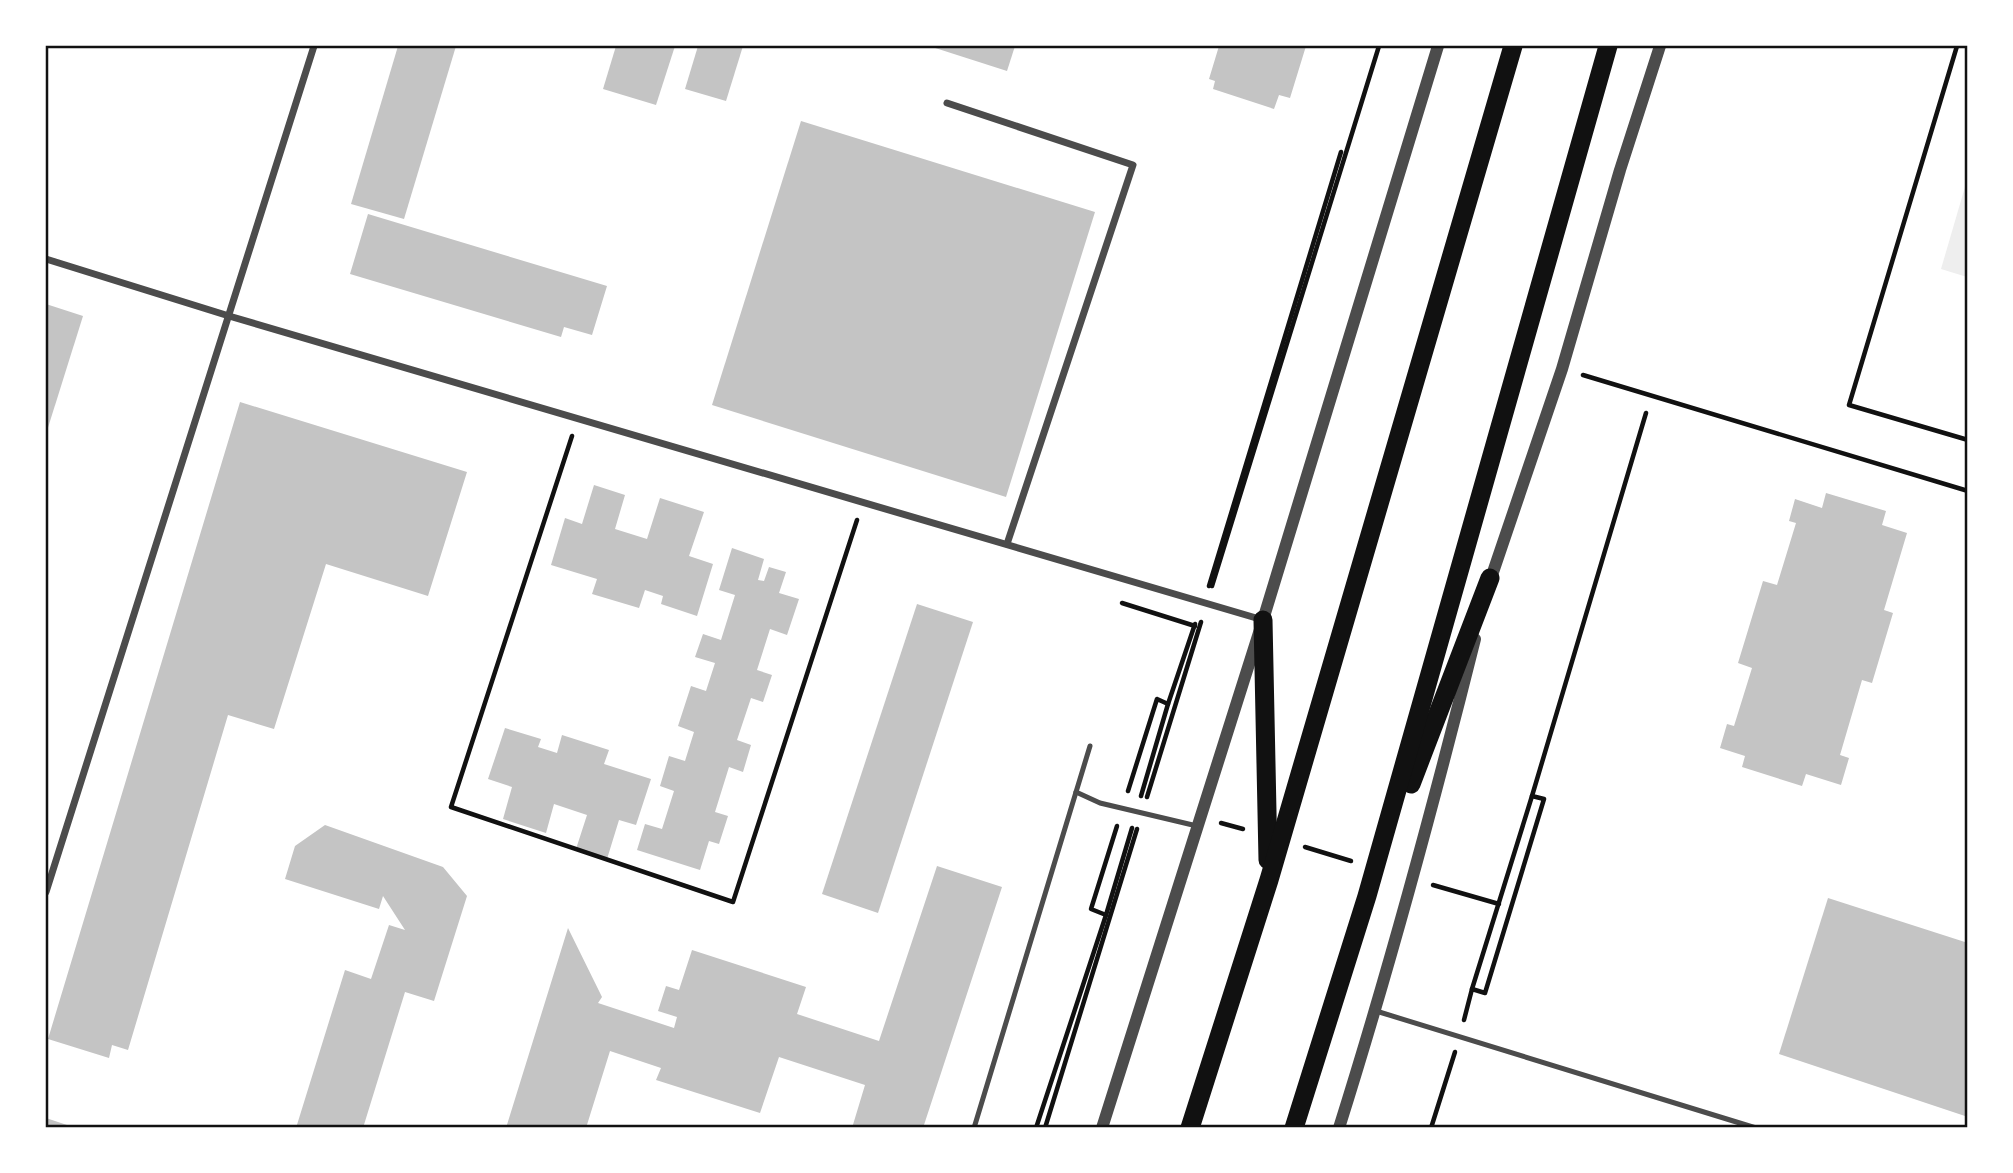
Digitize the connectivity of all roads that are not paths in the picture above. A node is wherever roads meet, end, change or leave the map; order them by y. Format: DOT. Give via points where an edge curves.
graph roads {
  1 [pos="314,46"];
  2 [pos="1438,46"];
  3 [pos="1513,46"];
  4 [pos="1608,46"];
  5 [pos="1660,46"];
  6 [pos="947,103"];
  7 [pos="46,259"];
  8 [pos="229,316"];
  9 [pos="1007,544"];
  10 [pos="1490,578"];
  11 [pos="1263,620"];
  12 [pos="1090,747"];
  13 [pos="1076,792"];
  14 [pos="1198,827"];
  15 [pos="1269,880"];
  16 [pos="46,892"];
  17 [pos="1367,896"];
  18 [pos="1376,1011"];
  19 [pos="1755,1127"];
  20 [pos="974,1128"];
  21 [pos="1102,1128"];
  22 [pos="1190,1128"];
  23 [pos="1294,1128"];
  24 [pos="1339,1128"];
  1 -- 8 [label="street"];
  2 -- 11 [label="street"];
  3 -- 15 [label="highway"];
  4 -- 17 [label="highway"];
  5 -- 10 [label="street" via="1562,369"];
  6 -- 9 [label="street" via="1133,165"];
  7 -- 8 [label="street"];
  8 -- 9 [label="street"];
  8 -- 16 [label="street"];
  9 -- 11 [label="street"];
  10 -- 17 [label="highway"];
  10 -- 18 [label="street" via="1430,820"];
  11 -- 14 [label="street"];
  11 -- 15 [label="highway"];
  12 -- 13 [label="lane"];
  13 -- 14 [label="lane" via="1100,803"];
  13 -- 20 [label="lane"];
  14 -- 21 [label="street"];
  15 -- 22 [label="highway"];
  17 -- 23 [label="highway"];
  18 -- 19 [label="lane"];
  18 -- 24 [label="street"];
}
